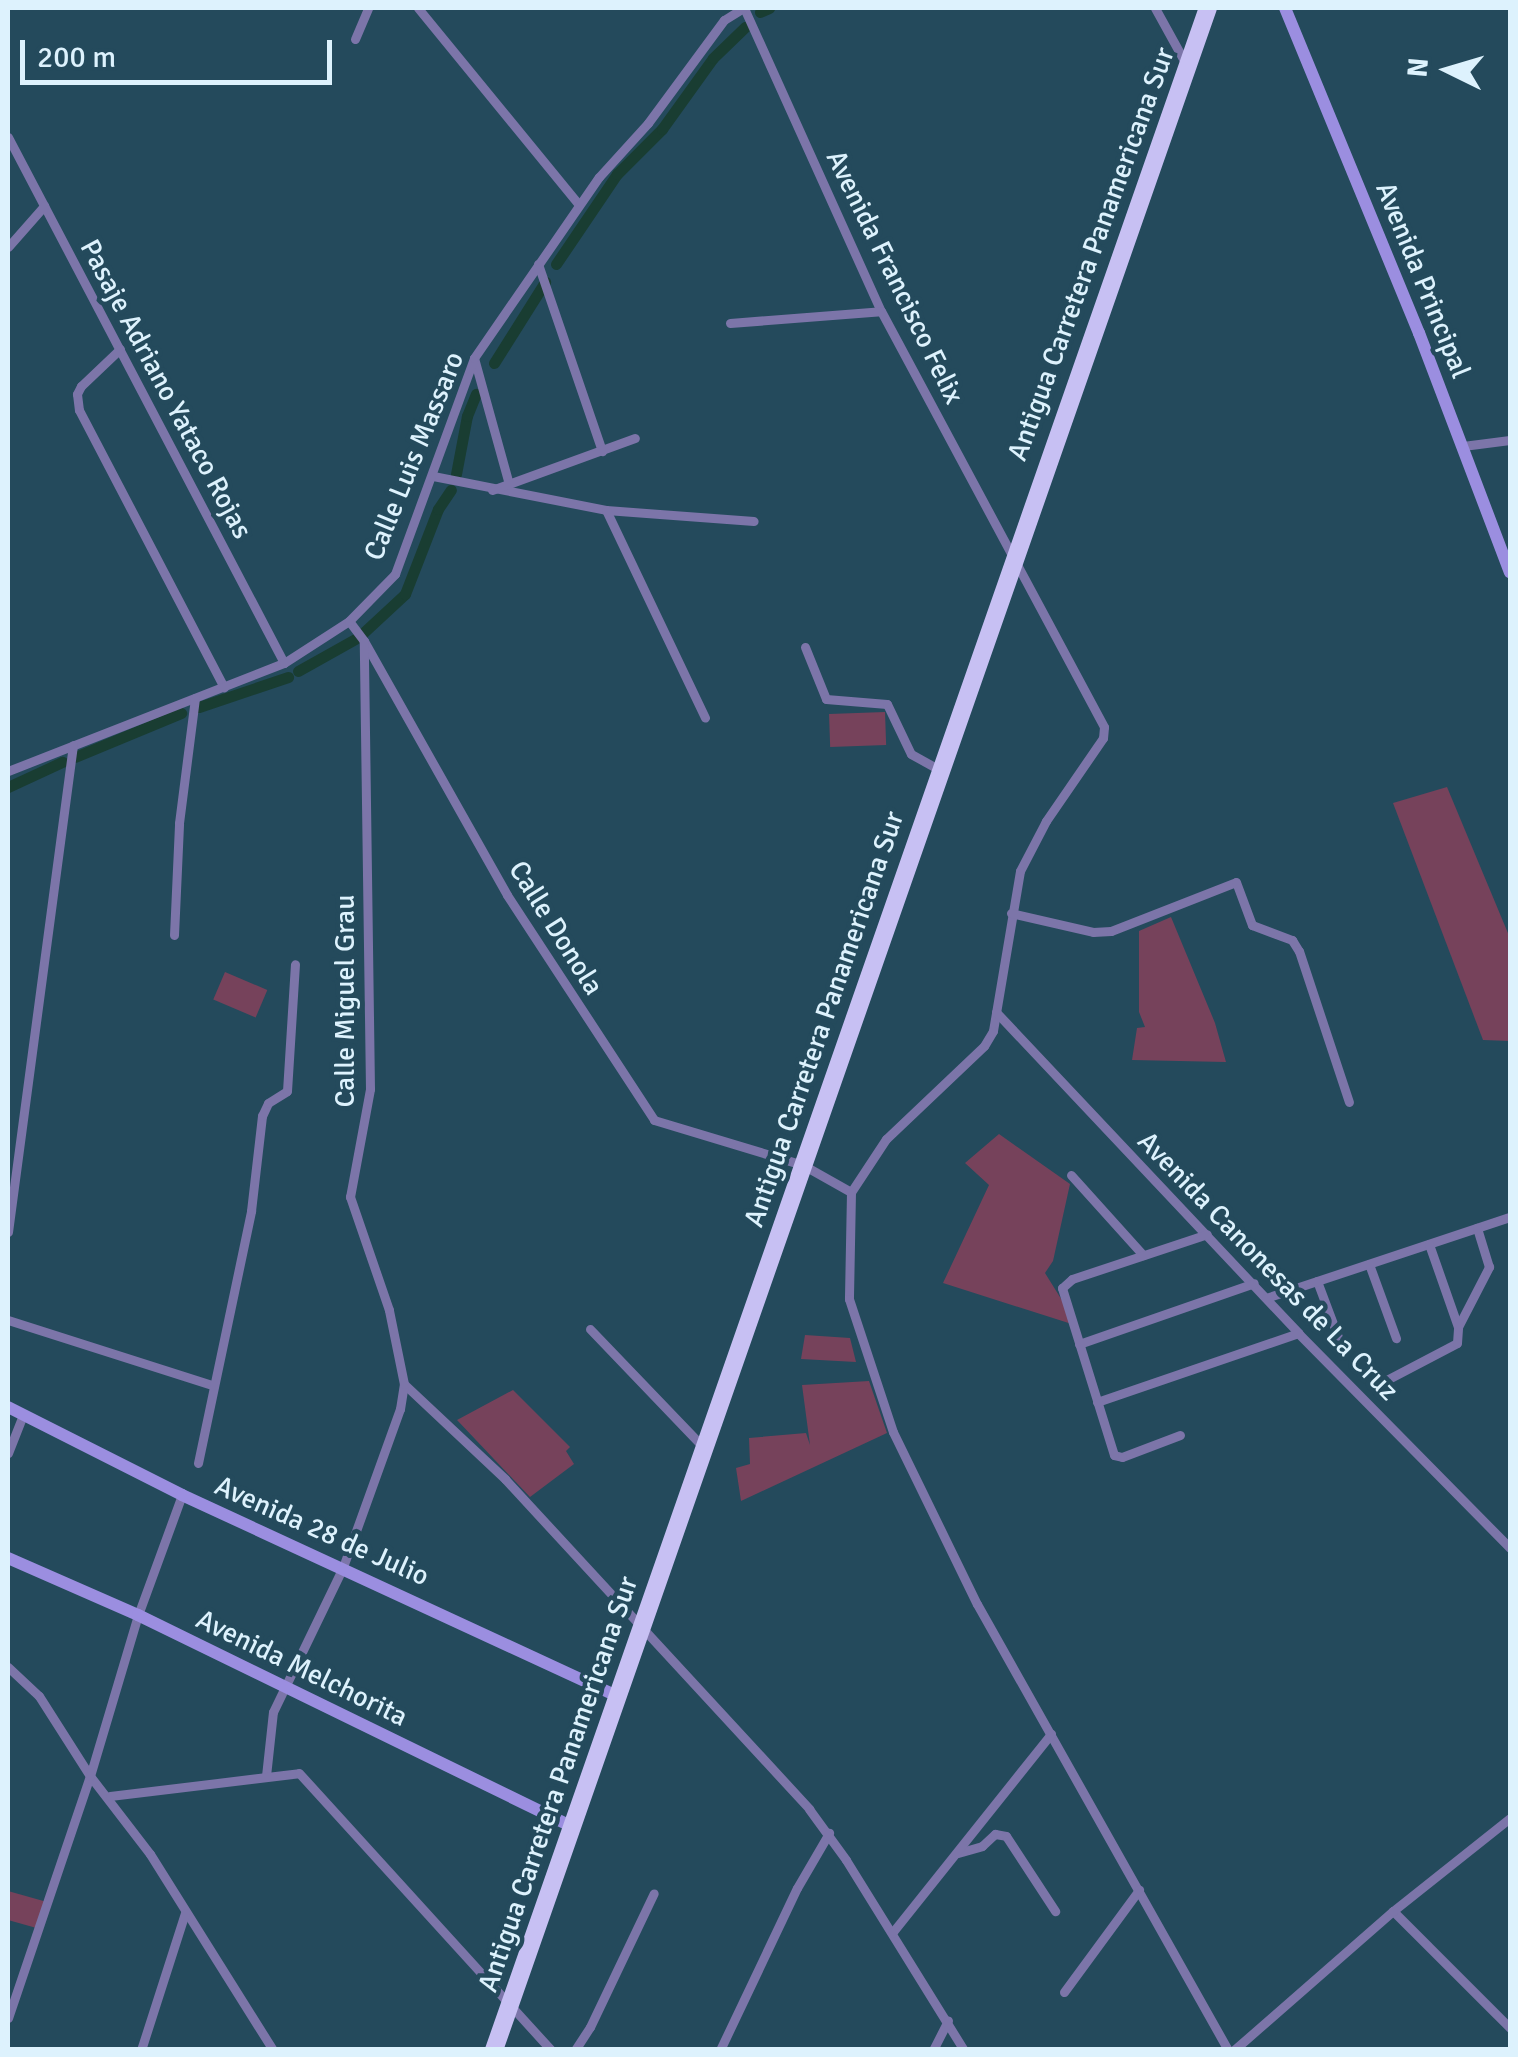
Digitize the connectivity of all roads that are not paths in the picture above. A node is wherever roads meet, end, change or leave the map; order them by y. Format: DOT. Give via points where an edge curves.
graph roads {
  1 [pos="368,8"];
  2 [pos="418,8"];
  3 [pos="743,8"];
  4 [pos="1155,8"];
  5 [pos="1208,8"];
  6 [pos="1285,8"];
  7 [pos="354,39"];
  8 [pos="1187,66"];
  9 [pos="8,137"];
  10 [pos="17,154"];
  11 [pos="8,163"];
  12 [pos="44,206"];
  13 [pos="579,206"];
  14 [pos="8,247"];
  15 [pos="538,264"];
  16 [pos="881,311"];
  17 [pos="730,322"];
  18 [pos="120,350"];
  19 [pos="474,358"];
  20 [pos="634,438"];
  21 [pos="1510,440"];
  22 [pos="1463,446"];
  23 [pos="602,450"];
  24 [pos="433,476"];
  25 [pos="508,481"];
  26 [pos="491,490"];
  27 [pos="606,510"];
  28 [pos="754,520"];
  29 [pos="1014,562"];
  30 [pos="1510,572"];
  31 [pos="349,622"];
  32 [pos="364,641"];
  33 [pos="805,647"];
  34 [pos="284,663"];
  35 [pos="224,687"];
  36 [pos="194,698"];
  37 [pos="704,718"];
  38 [pos="73,745"];
  39 [pos="940,770"];
  40 [pos="8,771"];
  41 [pos="1011,913"];
  42 [pos="174,935"];
  43 [pos="295,964"];
  44 [pos="996,1012"];
  45 [pos="1349,1102"];
  46 [pos="803,1164"];
  47 [pos="1071,1176"];
  48 [pos="851,1192"];
  49 [pos="1510,1216"];
  50 [pos="1477,1228"];
  51 [pos="8,1232"];
  52 [pos="1206,1234"];
  53 [pos="1428,1244"];
  54 [pos="1143,1254"];
  55 [pos="1369,1264"];
  56 [pos="1317,1281"];
  57 [pos="1254,1284"];
  58 [pos="1266,1298"];
  59 [pos="8,1320"];
  60 [pos="1458,1327"];
  61 [pos="590,1329"];
  62 [pos="1298,1332"];
  63 [pos="1396,1338"];
  64 [pos="1079,1344"];
  65 [pos="1344,1352"];
  66 [pos="404,1384"];
  67 [pos="212,1385"];
  68 [pos="1377,1386"];
  69 [pos="1098,1402"];
  70 [pos="8,1408"];
  71 [pos="23,1415"];
  72 [pos="1180,1436"];
  73 [pos="704,1448"];
  74 [pos="8,1454"];
  75 [pos="198,1463"];
  76 [pos="182,1495"];
  77 [pos="1510,1548"];
  78 [pos="8,1558"];
  79 [pos="343,1567"];
  80 [pos="138,1615"];
  81 [pos="641,1628"];
  82 [pos="8,1666"];
  83 [pos="282,1686"];
  84 [pos="618,1696"];
  85 [pos="1051,1734"];
  86 [pos="90,1776"];
  87 [pos="266,1776"];
  88 [pos="110,1796"];
  89 [pos="1510,1818"];
  90 [pos="573,1828"];
  91 [pos="828,1834"];
  92 [pos="958,1853"];
  93 [pos="1139,1890"];
  94 [pos="654,1893"];
  95 [pos="1055,1911"];
  96 [pos="1393,1911"];
  97 [pos="185,1913"];
  98 [pos="892,1933"];
  99 [pos="1064,1992"];
  100 [pos="510,2004"];
  101 [pos="8,2018"];
  102 [pos="948,2021"];
  103 [pos="1510,2028"];
  104 [pos="141,2050"];
  105 [pos="273,2050"];
  106 [pos="494,2050"];
  107 [pos="551,2050"];
  108 [pos="574,2050"];
  109 [pos="720,2050"];
  110 [pos="933,2050"];
  111 [pos="964,2050"];
  112 [pos="1231,2050"];
  1 -- 7 [label="street"];
  2 -- 13 [label="street"];
  3 -- 13 [label="street, Calle Luis Massaro" via="724,20"];
  3 -- 16 [label="street, Avenida Francisco Felix"];
  4 -- 8 [label="street"];
  5 -- 8 [label="highway, Antigua Carretera Panamericana Sur"];
  6 -- 22 [label="main road, Avenida Principal"];
  8 -- 29 [label="highway, Antigua Carretera Panamericana Sur"];
  9 -- 10 [label="street, Pasaje Adriano Yataco Rojas"];
  10 -- 11 [label="street"];
  10 -- 12 [label="street, Pasaje Adriano Yataco Rojas"];
  12 -- 14 [label="street"];
  12 -- 18 [label="street, Pasaje Adriano Yataco Rojas"];
  13 -- 15 [label="street, Calle Luis Massaro"];
  15 -- 19 [label="street, Calle Luis Massaro"];
  15 -- 23 [label="street"];
  16 -- 17 [label="street"];
  16 -- 29 [label="street, Avenida Francisco Felix"];
  18 -- 34 [label="street, Pasaje Adriano Yataco Rojas"];
  18 -- 35 [label="street" via="81,386 77,402"];
  19 -- 24 [label="street, Calle Luis Massaro"];
  19 -- 25 [label="street"];
  20 -- 23 [label="street"];
  21 -- 22 [label="street"];
  22 -- 30 [label="main road, Avenida Principal"];
  23 -- 25 [label="street"];
  24 -- 26 [label="street"];
  24 -- 31 [label="street, Calle Luis Massaro" via="395,574"];
  25 -- 26 [label="street"];
  26 -- 27 [label="street"];
  27 -- 28 [label="street"];
  27 -- 37 [label="street"];
  29 -- 39 [label="highway, Antigua Carretera Panamericana Sur"];
  29 -- 41 [label="street, Avenida Francisco Felix" via="1104,727 1020,871"];
  31 -- 32 [label="street, Calle Donola"];
  31 -- 34 [label="street, Calle Luis Massaro"];
  32 -- 46 [label="street, Calle Donola" via="507,895 654,1120"];
  32 -- 66 [label="street, Calle Miguel Grau" via="370,1089 350,1197 389,1310"];
  33 -- 39 [label="street" via="826,699 887,704 911,754"];
  34 -- 35 [label="street, Calle Luis Massaro"];
  35 -- 36 [label="street, Calle Luis Massaro"];
  36 -- 38 [label="street, Calle Luis Massaro"];
  36 -- 42 [label="street"];
  38 -- 40 [label="street, Calle Luis Massaro"];
  38 -- 51 [label="street"];
  39 -- 46 [label="highway, Antigua Carretera Panamericana Sur"];
  41 -- 44 [label="street"];
  41 -- 45 [label="street" via="1111,931 1236,882 1252,925 1292,940 1299,951"];
  43 -- 67 [label="street" via="288,1091 268,1103 262,1116 251,1211"];
  44 -- 48 [label="street" via="984,1046 886,1139"];
  44 -- 52 [label="street, Avenida Canonesas de La Cruz"];
  46 -- 48 [label="street, Calle Donola"];
  46 -- 73 [label="highway, Antigua Carretera Panamericana Sur"];
  47 -- 54 [label="street"];
  48 -- 85 [label="street" via="849,1299 873,1379 960,1570"];
  49 -- 50 [label="street"];
  50 -- 53 [label="street"];
  50 -- 60 [label="street" via="1489,1268"];
  52 -- 54 [label="street"];
  52 -- 57 [label="street, Avenida Canonesas de La Cruz"];
  53 -- 55 [label="street"];
  53 -- 60 [label="street"];
  54 -- 64 [label="street" via="1064,1284"];
  55 -- 56 [label="street"];
  55 -- 63 [label="street"];
  56 -- 58 [label="street"];
  56 -- 65 [label="street"];
  57 -- 58 [label="street, Avenida Canonesas de La Cruz"];
  57 -- 64 [label="street"];
  58 -- 62 [label="street, Avenida Canonesas de La Cruz"];
  59 -- 67 [label="street"];
  60 -- 68 [label="street" via="1453,1347"];
  61 -- 73 [label="street"];
  62 -- 69 [label="street"];
  62 -- 77 [label="street, Avenida Canonesas de La Cruz"];
  64 -- 69 [label="street"];
  66 -- 79 [label="street, Calle Miguel Grau"];
  66 -- 81 [label="street" via="505,1479"];
  67 -- 75 [label="street"];
  69 -- 72 [label="street" via="1116,1458"];
  70 -- 71 [label="main road, Avenida 28 de Julio"];
  71 -- 74 [label="street"];
  71 -- 76 [label="main road, Avenida 28 de Julio"];
  73 -- 81 [label="highway, Antigua Carretera Panamericana Sur"];
  76 -- 79 [label="main road, Avenida 28 de Julio"];
  76 -- 80 [label="street"];
  78 -- 80 [label="main road, Avenida Melchorita"];
  79 -- 83 [label="street, Calle Miguel Grau"];
  79 -- 84 [label="main road, Avenida 28 de Julio"];
  80 -- 83 [label="main road, Avenida Melchorita"];
  80 -- 86 [label="street"];
  81 -- 84 [label="highway, Antigua Carretera Panamericana Sur"];
  81 -- 91 [label="street"];
  82 -- 86 [label="street" via="40,1696"];
  83 -- 87 [label="street, Calle Miguel Grau"];
  83 -- 90 [label="main road, Avenida Melchorita"];
  84 -- 90 [label="highway, Antigua Carretera Panamericana Sur"];
  85 -- 92 [label="street"];
  85 -- 93 [label="street"];
  86 -- 88 [label="street"];
  86 -- 101 [label="street"];
  87 -- 88 [label="street"];
  87 -- 100 [label="street" via="288,1771 307,1778"];
  88 -- 97 [label="street"];
  89 -- 96 [label="street"];
  90 -- 100 [label="highway, Antigua Carretera Panamericana Sur"];
  91 -- 98 [label="street"];
  91 -- 109 [label="street"];
  92 -- 95 [label="street" via="996,1834 1006,1836"];
  92 -- 98 [label="street"];
  93 -- 99 [label="street"];
  93 -- 112 [label="street"];
  94 -- 108 [label="street"];
  96 -- 103 [label="street"];
  96 -- 112 [label="street"];
  97 -- 104 [label="street"];
  97 -- 105 [label="street"];
  98 -- 102 [label="street"];
  100 -- 106 [label="highway, Antigua Carretera Panamericana Sur"];
  100 -- 107 [label="street"];
  102 -- 110 [label="street"];
  102 -- 111 [label="street"];
}
